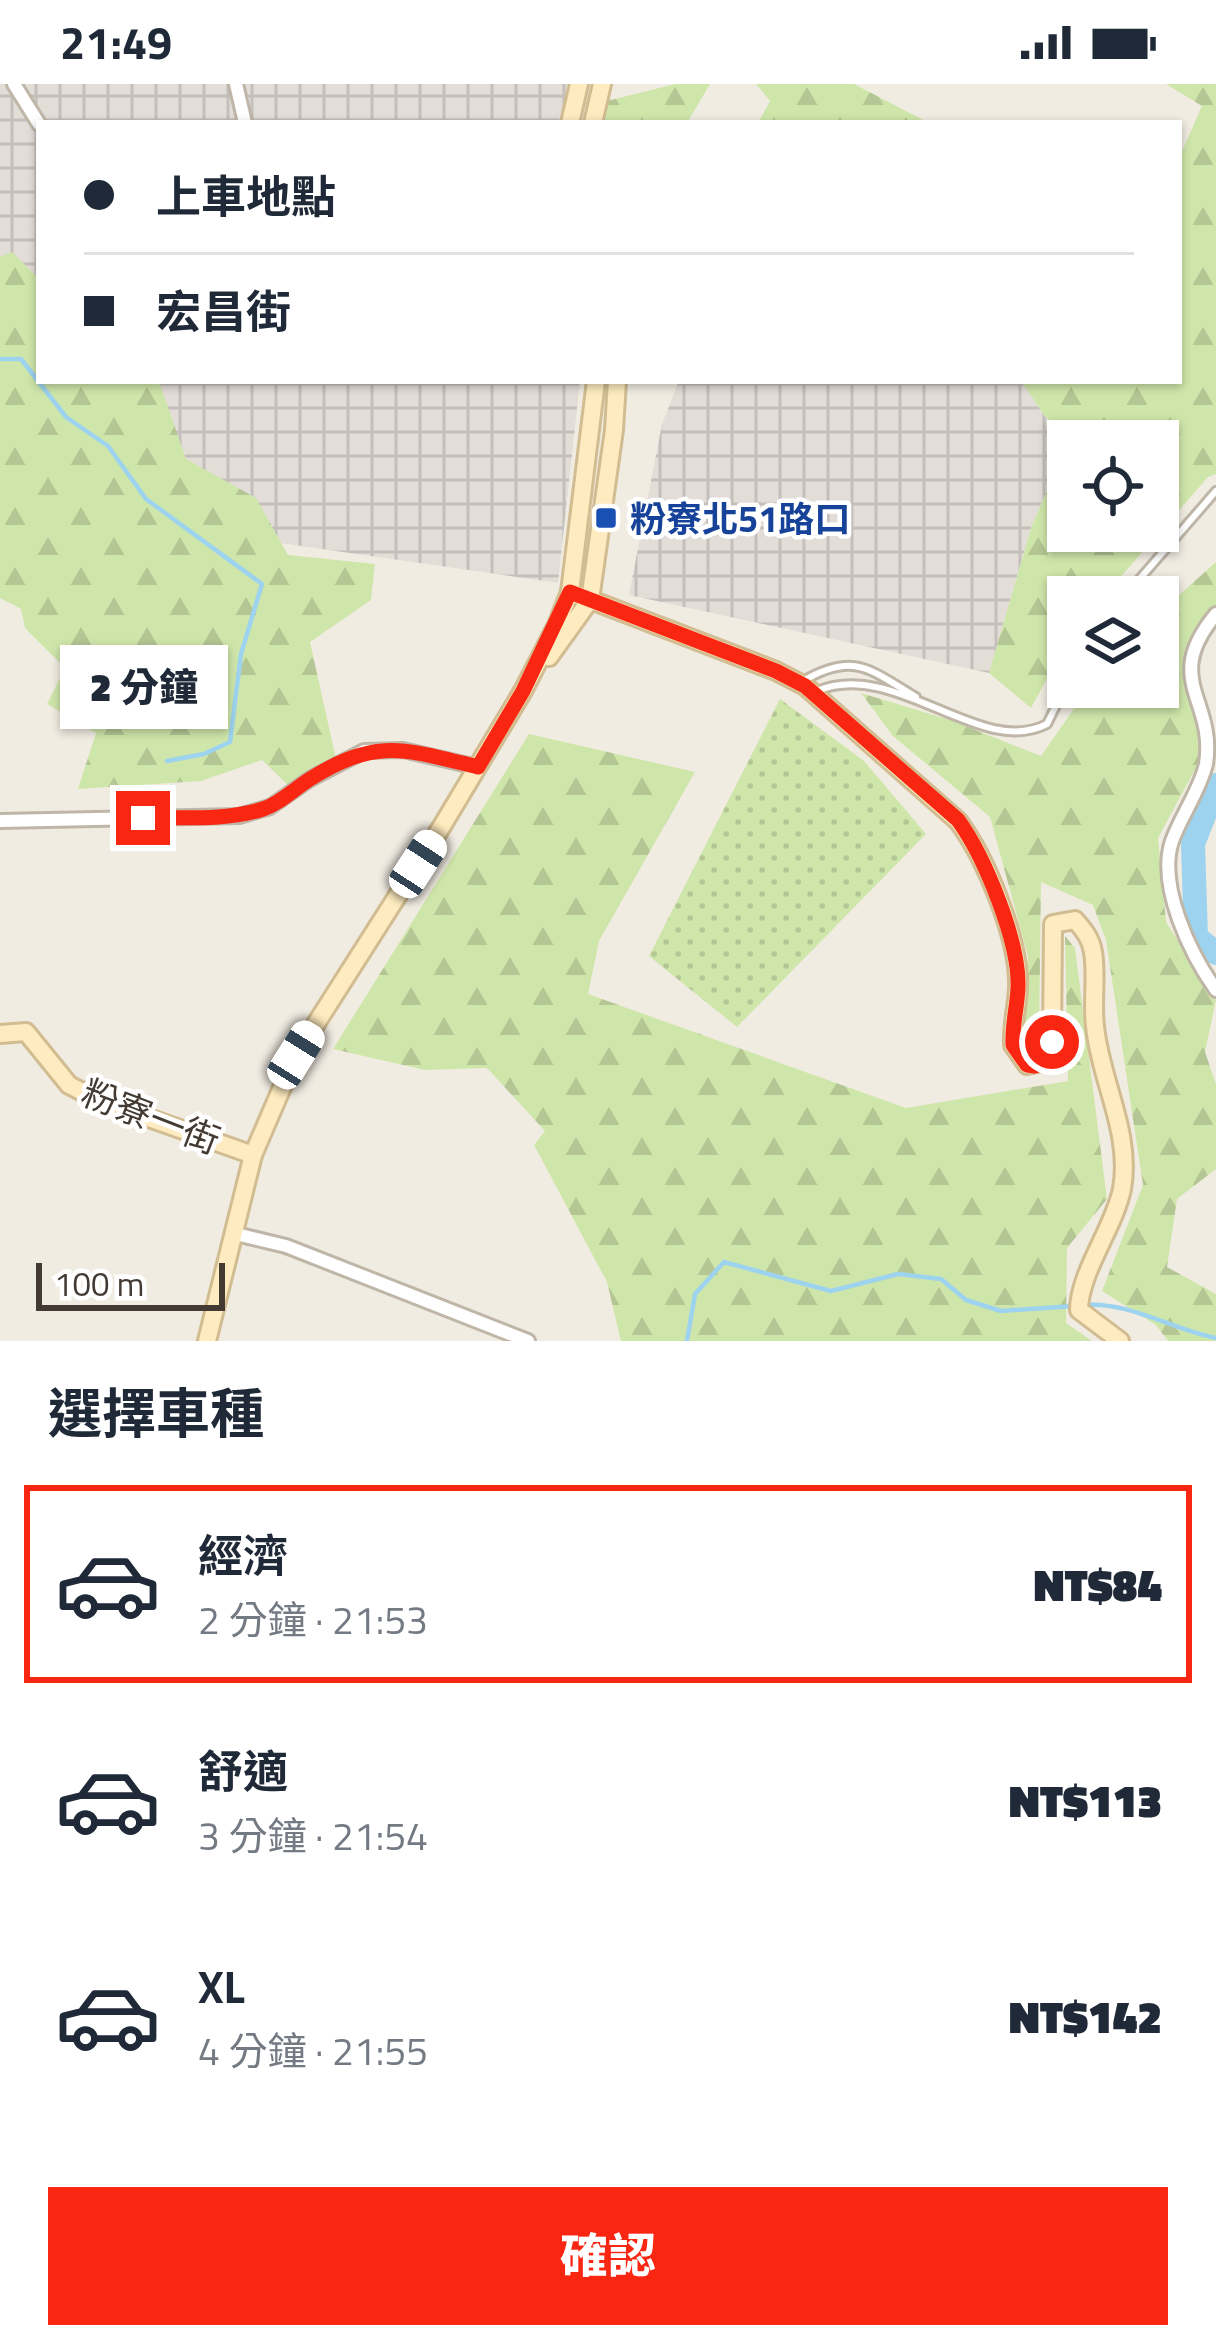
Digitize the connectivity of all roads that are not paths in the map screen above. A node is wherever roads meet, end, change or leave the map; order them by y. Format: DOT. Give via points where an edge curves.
graph roads {
  1 [pos="14,84"];
  2 [pos="236,84"];
  3 [pos="580,84"];
  4 [pos="602,84"];
  5 [pos="36,120"];
  6 [pos="244,120"];
  7 [pos="571,120"];
  8 [pos="593,120"];
  9 [pos="596,384"];
  10 [pos="616,384"];
  11 [pos="1216,490"];
  12 [pos="1142,576"];
  13 [pos="570,592"];
  14 [pos="590,600"];
  15 [pos="1216,614"];
  16 [pos="806,688"];
  17 [pos="523,691"];
  18 [pos="929,705"];
  19 [pos="1057,708"];
  20 [pos="478,767"];
  21 [pos="0,821"];
  22 [pos="1216,990"];
  23 [pos="0,1034"];
  24 [pos="254,1155"];
  25 [pos="236,1234"];
  26 [pos="207,1341"];
  27 [pos="528,1341"];
  28 [pos="1120,1341"];
  1 -- 5 [label="street"];
  2 -- 6 [label="street"];
  3 -- 7 [label="street"];
  4 -- 8 [label="street"];
  9 -- 13 [label="street"];
  10 -- 14 [label="street"];
  11 -- 12 [label="lane"];
  13 -- 14 [label="street"];
  13 -- 17 [label="street"];
  14 -- 16 [label="street"];
  14 -- 17 [label="street"];
  15 -- 22 [label="street" via="1190,656 1205,765 1170,847 1173,902"];
  16 -- 18 [label="lane" via="856,681"];
  16 -- 18 [label="lane" via="839,665 857,664"];
  16 -- 28 [label="street" via="974,842 1013,958 1013,1045 1027,1065 1047,1060 1052,1042 1053,924 1075,920 1093,947 1095,1028 1124,1171 1079,1302"];
  17 -- 20 [label="street"];
  18 -- 19 [label="lane" via="1004,731 1034,731"];
  20 -- 21 [label="street" via="403,750 364,751 270,807 239,816"];
  20 -- 24 [label="street" via="296,1055"];
  23 -- 24 [label="street, 粉寮一街" via="26,1032 69,1085 98,1100"];
  24 -- 25 [label="street"];
  25 -- 26 [label="street"];
  25 -- 27 [label="street"];
}
